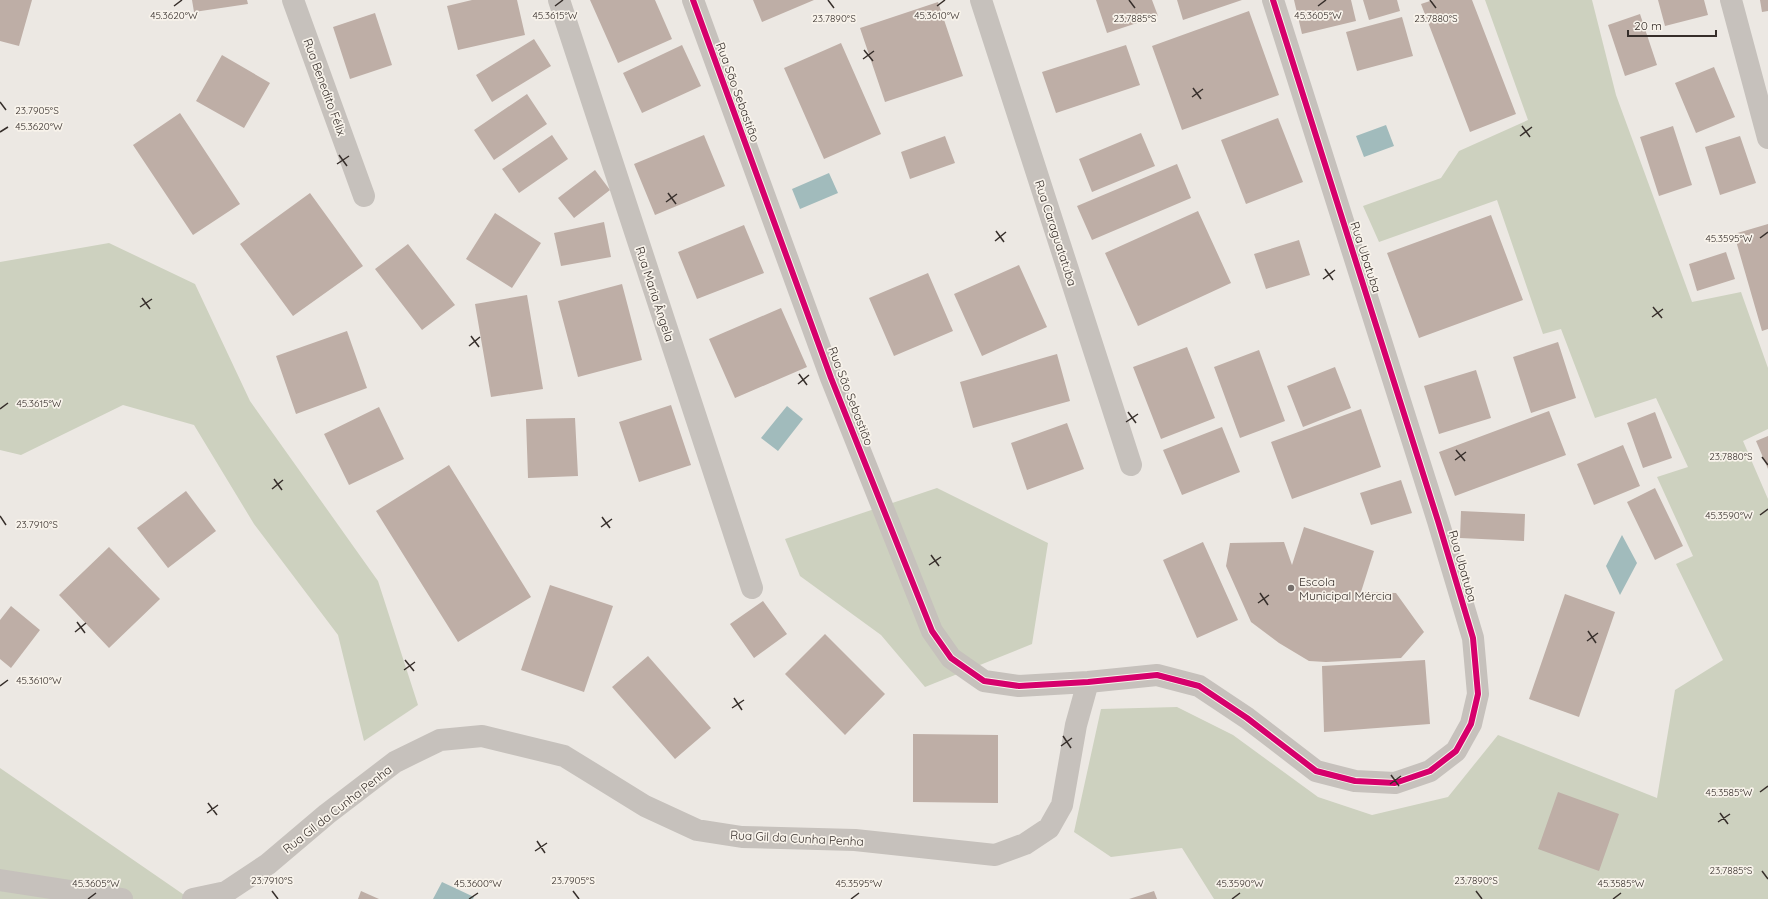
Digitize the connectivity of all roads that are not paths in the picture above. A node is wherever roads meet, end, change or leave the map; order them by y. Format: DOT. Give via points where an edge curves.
graph roads {
  1 [pos="293,0"];
  2 [pos="559,0"];
  3 [pos="693,0"];
  4 [pos="981,0"];
  5 [pos="1273,0"];
  6 [pos="1731,0"];
  7 [pos="1768,138"];
  8 [pos="364,196"];
  9 [pos="1131,465"];
  10 [pos="752,588"];
  11 [pos="1088,682"];
  12 [pos="0,880"];
  13 [pos="35,892"];
  14 [pos="122,899"];
  15 [pos="194,899"];
  1 -- 8 [label="street, Rua Benedito Félix"];
  2 -- 10 [label="street, Rua Maria Ângela"];
  3 -- 11 [label="street, Rua São Sebastião" via="829,371 932,631 951,658 984,681 1019,686"];
  4 -- 9 [label="street, Rua Caraguatatuba"];
  5 -- 11 [label="street, Rua Ubatuba" via="1473,638 1478,694 1471,724 1456,751 1430,771 1395,783 1355,781 1316,771 1247,718 1199,686 1157,675"];
  6 -- 7 [label="street"];
  11 -- 15 [label="street, Rua Gil da Cunha Penha" via="1076,725 1062,805 1049,828 1025,844 995,855 855,840 742,838 697,830 645,806 564,756 482,736 440,740 395,762 327,814 268,864 226,892"];
  12 -- 13 [label="street"];
  13 -- 14 [label="street"];
}
